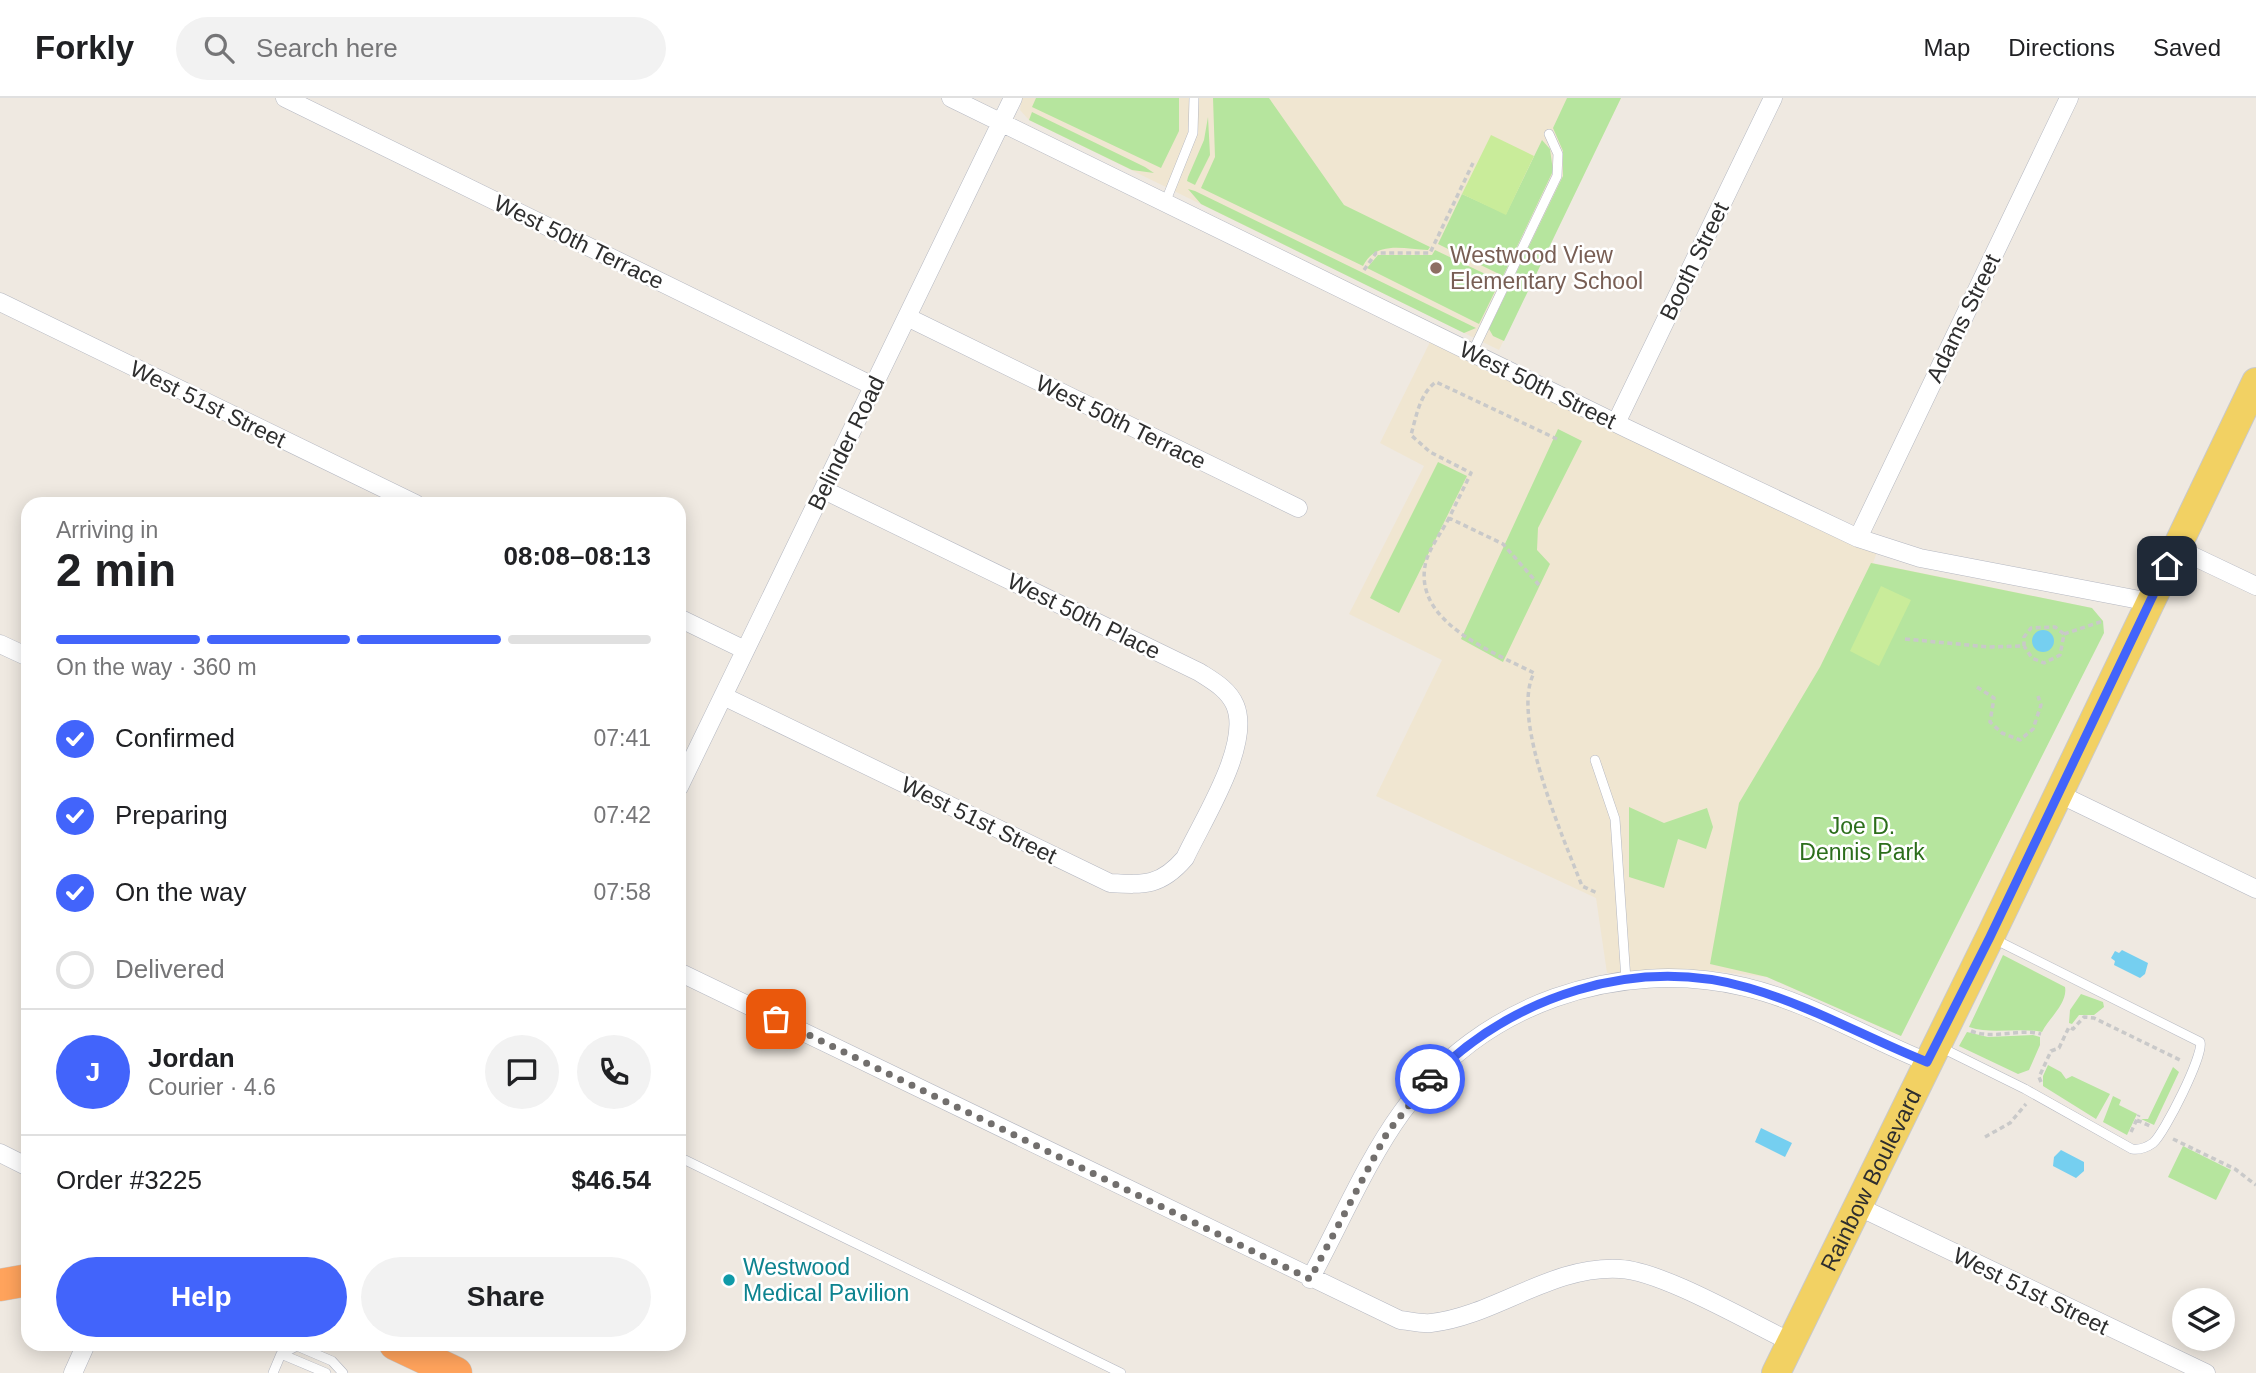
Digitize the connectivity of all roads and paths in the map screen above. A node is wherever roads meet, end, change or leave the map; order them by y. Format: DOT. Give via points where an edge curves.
graph roads {
  1 [pos="285,98"];
  2 [pos="951,98"];
  3 [pos="1013,98"];
  4 [pos="1194,98"];
  5 [pos="1773,98"];
  6 [pos="2069,98"];
  7 [pos="1001,122"];
  8 [pos="1549,134"];
  9 [pos="1473,163"];
  10 [pos="1165,203"];
  11 [pos="1364,270"];
  12 [pos="0,302"];
  13 [pos="907,317"];
  14 [pos="1472,353"];
  15 [pos="2256,382"];
  16 [pos="873,386"];
  17 [pos="1616,423"];
  18 [pos="1557,439"];
  19 [pos="824,490"];
  20 [pos="401,497"];
  21 [pos="1298,508"];
  22 [pos="1449,518"];
  23 [pos="1858,538"];
  24 [pos="2176,548"];
  25 [pos="1539,585"];
  26 [pos="2256,586"];
  27 [pos="2150,602"];
  28 [pos="686,621"];
  29 [pos="2103,621"];
  30 [pos="2064,634"];
  31 [pos="1905,639"];
  32 [pos="0,644"];
  33 [pos="2024,646"];
  34 [pos="744,650"];
  35 [pos="21,654"];
  36 [pos="1977,687"];
  37 [pos="723,696"];
  38 [pos="2038,696"];
  39 [pos="1595,760"];
  40 [pos="686,773"];
  41 [pos="2057,793"];
  42 [pos="1208,810"];
  43 [pos="2256,890"];
  44 [pos="1597,893"];
  45 [pos="1990,937"];
  46 [pos="686,975"];
  47 [pos="1626,980"];
  48 [pos="1966,1029"];
  49 [pos="2041,1034"];
  50 [pos="1931,1054"];
  51 [pos="2184,1062"];
  52 [pos="2043,1085"];
  53 [pos="2027,1102"];
  54 [pos="2144,1123"];
  55 [pos="2168,1136"];
  56 [pos="1985,1137"];
  57 [pos="2129,1137"];
  58 [pos="0,1153"];
  59 [pos="686,1160"];
  60 [pos="21,1164"];
  61 [pos="2256,1185"];
  62 [pos="1857,1206"];
  63 [pos="1310,1279"];
  64 [pos="1791,1342"];
  65 [pos="83,1351"];
  66 [pos="287,1351"];
  67 [pos="308,1351"];
  68 [pos="409,1353"];
  69 [pos="281,1354"];
  70 [pos="74,1373"];
  71 [pos="273,1373"];
  72 [pos="326,1373"];
  73 [pos="343,1373"];
  74 [pos="456,1373"];
  75 [pos="1121,1373"];
  76 [pos="1776,1373"];
  77 [pos="2206,1373"];
  1 -- 16 [label="street, West 50th Terrace"];
  2 -- 7 [label="street, West 50th Street"];
  3 -- 7 [label="street, Belinder Road"];
  4 -- 10 [label="lane" via="1194,134"];
  5 -- 17 [label="street, Booth Street"];
  6 -- 23 [label="street, Adams Street"];
  7 -- 10 [label="street, West 50th Street"];
  7 -- 13 [label="street, Belinder Road"];
  8 -- 14 [label="lane" via="1558,154 1557,176"];
  9 -- 11 [label="path" via="1430,253 1376,253"];
  10 -- 14 [label="street, West 50th Street"];
  12 -- 20 [label="street, West 51st Street"];
  13 -- 16 [label="street, Belinder Road"];
  13 -- 21 [label="street, West 50th Terrace"];
  14 -- 17 [label="street, West 50th Street"];
  15 -- 24 [label="main road, Rainbow Boulevard"];
  16 -- 19 [label="street, Belinder Road"];
  17 -- 23 [label="street, West 50th Street"];
  18 -- 22 [label="path" via="1450,387 1436,382 1429,387 1411,435 1430,452 1471,472"];
  19 -- 34 [label="street, Belinder Road"];
  19 -- 42 [label="street, West 50th Place" via="1222,687 1236,706 1239,740"];
  22 -- 25 [label="path" via="1503,544"];
  22 -- 44 [label="path" via="1424,565 1425,592 1433,608 1463,634 1534,673 1527,711 1541,772 1582,886"];
  23 -- 27 [label="street, West 50th Street" via="1920,558"];
  24 -- 26 [label="street"];
  24 -- 27 [label="main road, Rainbow Boulevard"];
  27 -- 41 [label="main road, Rainbow Boulevard"];
  28 -- 34 [label="street"];
  29 -- 30 [label="path"];
  30 -- 33 [label="path" via="2055,627 2031,628"];
  30 -- 33 [label="path" via="2060,655 2053,661 2032,658"];
  31 -- 33 [label="path"];
  32 -- 35 [label="street"];
  34 -- 37 [label="street, Belinder Road"];
  36 -- 38 [label="path" via="1994,698 1990,722 2020,740 2033,729 2041,705"];
  37 -- 40 [label="street, Belinder Road"];
  37 -- 42 [label="street, West 51st Street" via="1110,883 1147,885 1171,873 1185,858"];
  39 -- 47 [label="lane" via="1615,820"];
  41 -- 43 [label="street"];
  41 -- 45 [label="main road, Rainbow Boulevard"];
  45 -- 50 [label="main road, Rainbow Boulevard"];
  45 -- 50 [label="lane" via="2200,1042 2200,1054 2170,1116 2155,1142 2132,1149 2025,1089"];
  46 -- 63 [label="street"];
  47 -- 50 [label="street" via="1693,978 1746,987"];
  47 -- 63 [label="street" via="1580,988 1521,1011 1444,1065 1387,1133"];
  48 -- 49 [label="path" via="1989,1035"];
  50 -- 62 [label="main road, Rainbow Boulevard"];
  51 -- 52 [label="path" via="2090,1017 2081,1018 2051,1051 2039,1079"];
  53 -- 56 [label="path" via="2010,1123"];
  54 -- 57 [label="path" via="2138,1117"];
  55 -- 61 [label="path" via="2235,1169"];
  58 -- 60 [label="street"];
  59 -- 75 [label="lane"];
  62 -- 64 [label="main road, Rainbow Boulevard"];
  62 -- 77 [label="street, West 51st Street"];
  63 -- 64 [label="street" via="1399,1320 1431,1323 1556,1278 1621,1269 1661,1280"];
  64 -- 76 [label="main road, Rainbow Boulevard"];
  65 -- 70 [label="street"];
  66 -- 69 [label="lane"];
  67 -- 73 [label="lane" via="331,1361"];
  68 -- 74 [label="highway"];
  69 -- 71 [label="lane"];
  69 -- 72 [label="lane"];
}
